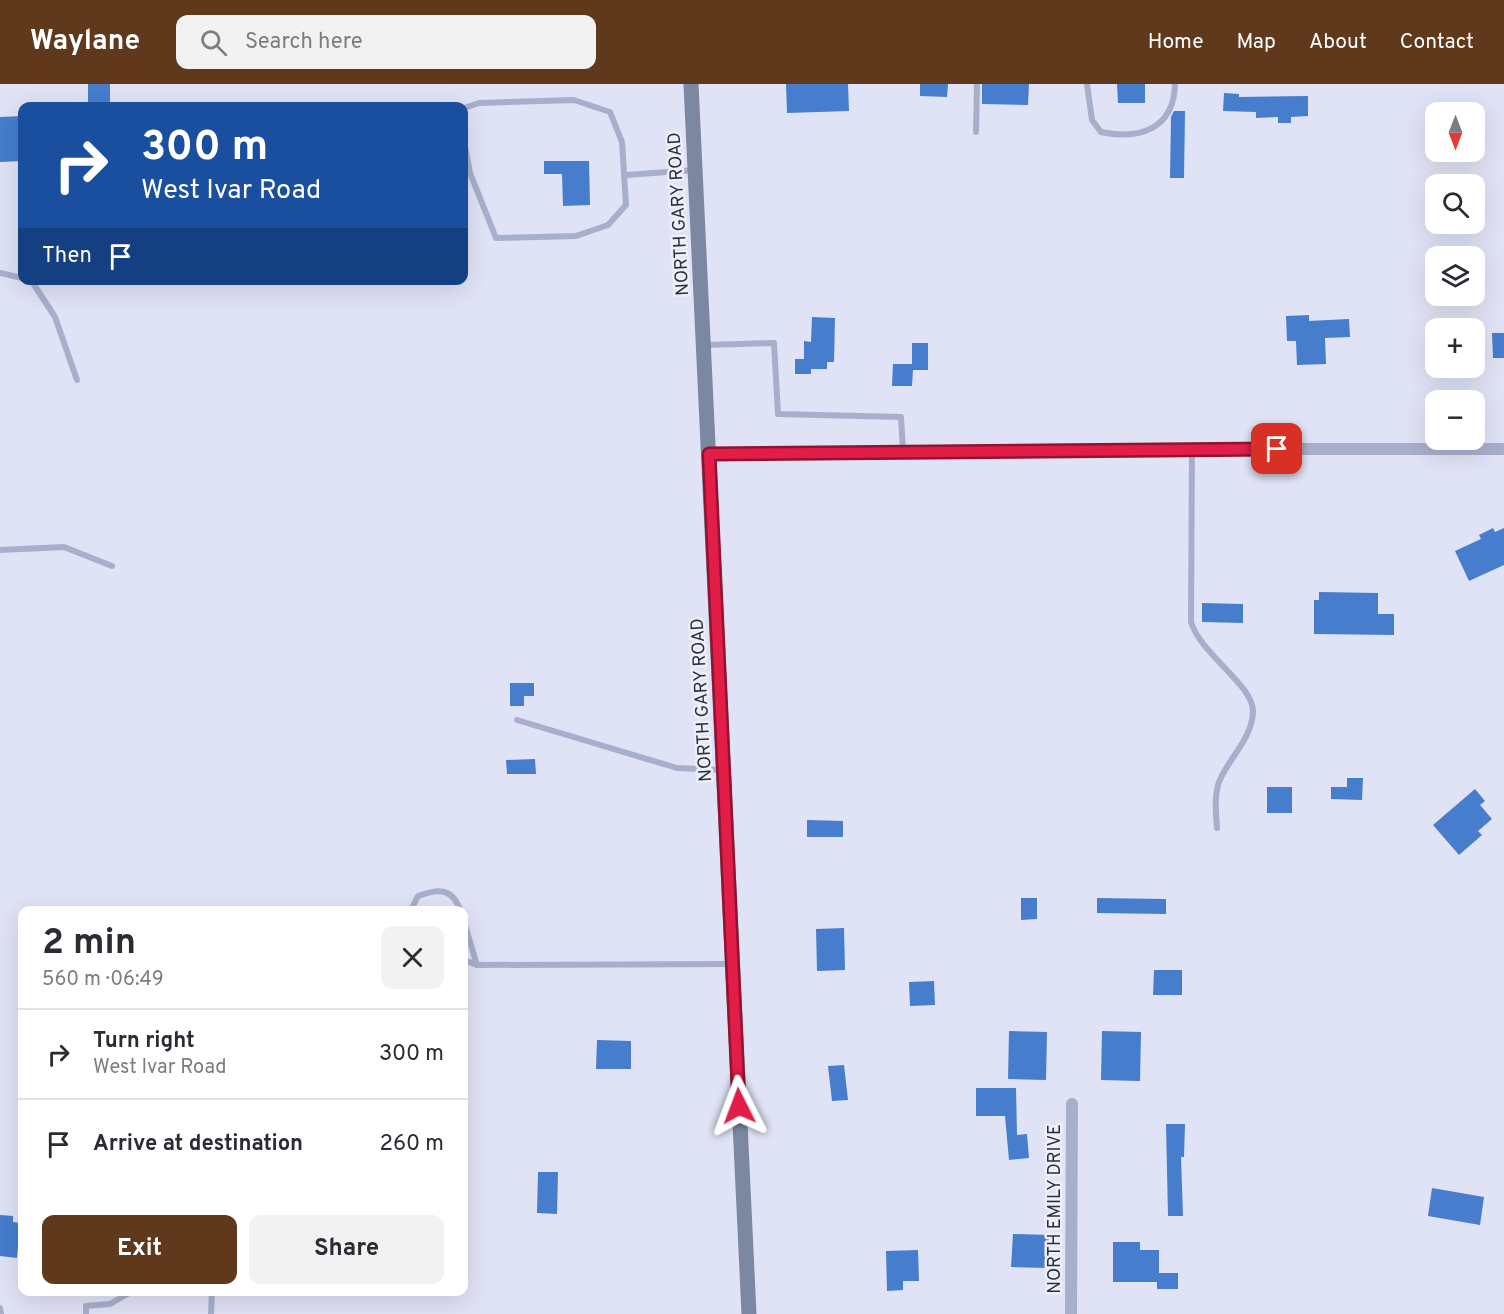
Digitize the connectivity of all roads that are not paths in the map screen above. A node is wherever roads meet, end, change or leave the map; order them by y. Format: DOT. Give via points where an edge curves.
graph roads {
  1 [pos="692,84"];
  2 [pos="977,84"];
  3 [pos="1087,84"];
  4 [pos="1175,84"];
  5 [pos="468,107"];
  6 [pos="976,132"];
  7 [pos="468,162"];
  8 [pos="696,170"];
  9 [pos="626,175"];
  10 [pos="0,273"];
  11 [pos="18,277"];
  12 [pos="34,285"];
  13 [pos="704,345"];
  14 [pos="77,380"];
  15 [pos="1192,449"];
  16 [pos="1504,449"];
  17 [pos="903,452"];
  18 [pos="709,454"];
  19 [pos="0,550"];
  20 [pos="112,566"];
  21 [pos="517,720"];
  22 [pos="724,770"];
  23 [pos="1217,828"];
  24 [pos="413,906"];
  25 [pos="458,906"];
  26 [pos="468,935"];
  27 [pos="468,962"];
  28 [pos="733,964"];
  29 [pos="477,965"];
  30 [pos="1072,1104"];
  31 [pos="124,1296"];
  32 [pos="212,1296"];
  33 [pos="0,1308"];
  34 [pos="1,1314"];
  35 [pos="86,1314"];
  36 [pos="211,1314"];
  37 [pos="749,1314"];
  38 [pos="1071,1314"];
  1 -- 8 [label="street, NORTH GARY ROAD"];
  2 -- 6 [label="lane"];
  3 -- 4 [label="lane" via="1092,120 1101,132 1115,135 1139,134 1157,127 1174,99"];
  5 -- 9 [label="lane" via="574,100 610,112 622,142"];
  7 -- 9 [label="lane" via="496,238 576,236 608,225 626,205"];
  8 -- 9 [label="lane"];
  8 -- 13 [label="street, NORTH GARY ROAD"];
  10 -- 11 [label="lane"];
  12 -- 14 [label="lane" via="55,317"];
  13 -- 17 [label="lane" via="774,343 778,414 901,417"];
  13 -- 18 [label="street, NORTH GARY ROAD"];
  15 -- 16 [label="street"];
  15 -- 17 [label="street"];
  15 -- 23 [label="lane" via="1191,622 1207,652 1249,694 1253,712 1238,753 1220,781"];
  17 -- 18 [label="street"];
  18 -- 22 [label="street, NORTH GARY ROAD"];
  19 -- 20 [label="lane" via="64,548"];
  21 -- 22 [label="lane" via="677,768"];
  22 -- 28 [label="street, NORTH GARY ROAD"];
  24 -- 25 [label="lane" via="418,896 437,889 449,893"];
  26 -- 29 [label="lane"];
  27 -- 29 [label="lane"];
  28 -- 29 [label="lane"];
  28 -- 37 [label="street, NORTH GARY ROAD"];
  30 -- 38 [label="street, NORTH EMILY DRIVE"];
  31 -- 35 [label="lane" via="110,1304 86,1306"];
  32 -- 36 [label="lane"];
  33 -- 34 [label="lane"];
}
